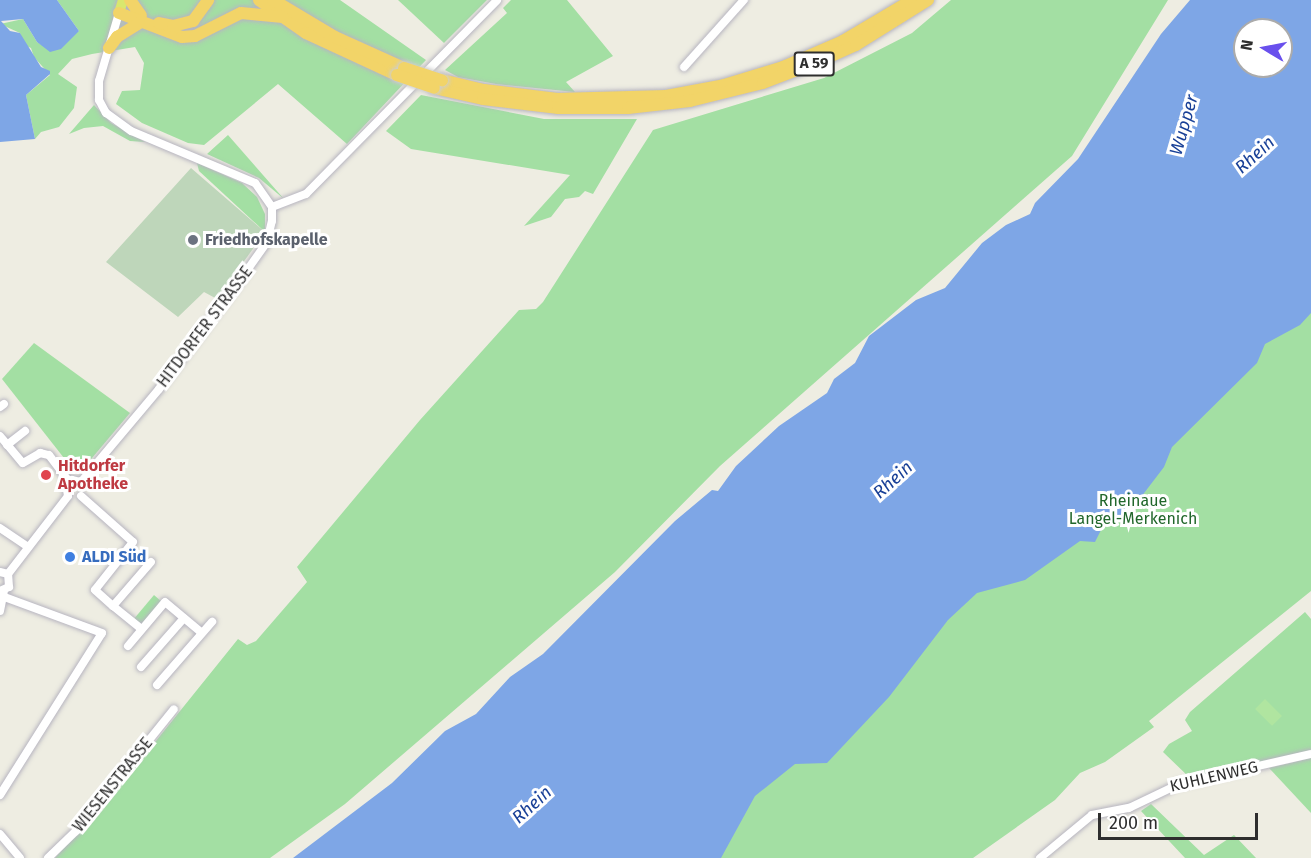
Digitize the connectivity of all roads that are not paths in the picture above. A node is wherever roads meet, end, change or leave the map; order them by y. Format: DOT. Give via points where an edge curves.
graph roads {
  1 [pos="123,0"];
  2 [pos="130,0"];
  3 [pos="208,0"];
  4 [pos="259,0"];
  5 [pos="273,0"];
  6 [pos="497,0"];
  7 [pos="744,0"];
  8 [pos="912,0"];
  9 [pos="928,0"];
  10 [pos="119,14"];
  11 [pos="283,17"];
  12 [pos="140,20"];
  13 [pos="109,48"];
  14 [pos="684,67"];
  15 [pos="400,72"];
  16 [pos="438,84"];
  17 [pos="272,207"];
  18 [pos="25,431"];
  19 [pos="0,436"];
  20 [pos="7,445"];
  21 [pos="69,482"];
  22 [pos="81,482"];
  23 [pos="68,496"];
  24 [pos="81,496"];
  25 [pos="0,528"];
  26 [pos="28,547"];
  27 [pos="151,562"];
  28 [pos="4,573"];
  29 [pos="3,593"];
  30 [pos="113,606"];
  31 [pos="0,611"];
  32 [pos="184,618"];
  33 [pos="212,622"];
  34 [pos="141,629"];
  35 [pos="202,633"];
  36 [pos="128,646"];
  37 [pos="141,667"];
  38 [pos="157,685"];
  39 [pos="174,709"];
  40 [pos="1311,754"];
  41 [pos="0,795"];
  42 [pos="0,834"];
  43 [pos="20,858"];
  44 [pos="48,858"];
  45 [pos="1040,858"];
  1 -- 10 [label="main road"];
  2 -- 12 [label="highway"];
  3 -- 12 [label="highway" via="201,14 185,25"];
  4 -- 11 [label="highway, A 59"];
  5 -- 15 [label="highway, A 59"];
  6 -- 17 [label="street" via="306,194"];
  7 -- 14 [label="street"];
  8 -- 16 [label="highway, A 59" via="843,41 783,67 724,85 666,96 557,99"];
  9 -- 16 [label="highway, A 59" via="856,45 810,66 763,84 690,101 628,108 558,108 483,99"];
  10 -- 12 [label="highway"];
  10 -- 13 [label="street"];
  11 -- 12 [label="highway" via="241,13 195,36 182,37"];
  11 -- 15 [label="highway, A 59" via="331,45"];
  12 -- 13 [label="highway" via="122,32"];
  13 -- 17 [label="street" via="98,92 111,118 131,131 255,183"];
  15 -- 16 [label="highway, A 59, bridge"];
  17 -- 22 [label="street, HITDORFER STRASSE" via="267,242 159,389"];
  18 -- 20 [label="street"];
  19 -- 20 [label="street"];
  20 -- 21 [label="street" via="23,463 40,453 49,455"];
  21 -- 22 [label="street"];
  21 -- 23 [label="street" via="65,487"];
  22 -- 24 [label="street"];
  23 -- 24 [label="street"];
  23 -- 26 [label="street"];
  24 -- 30 [label="street" via="133,542 95,590"];
  25 -- 26 [label="street"];
  26 -- 28 [label="street"];
  27 -- 30 [label="street"];
  28 -- 29 [label="street" via="11,584"];
  29 -- 31 [label="street"];
  29 -- 41 [label="street" via="99,630 101,638"];
  30 -- 34 [label="street"];
  32 -- 34 [label="street" via="165,602"];
  32 -- 35 [label="street"];
  32 -- 37 [label="street"];
  33 -- 35 [label="street"];
  34 -- 36 [label="street"];
  35 -- 38 [label="street"];
  39 -- 44 [label="street, WIESENSTRASSE" via="76,831"];
  40 -- 45 [label="street, KUHLENWEG" via="1179,784 1129,808 1088,817"];
  42 -- 43 [label="street"];
}
